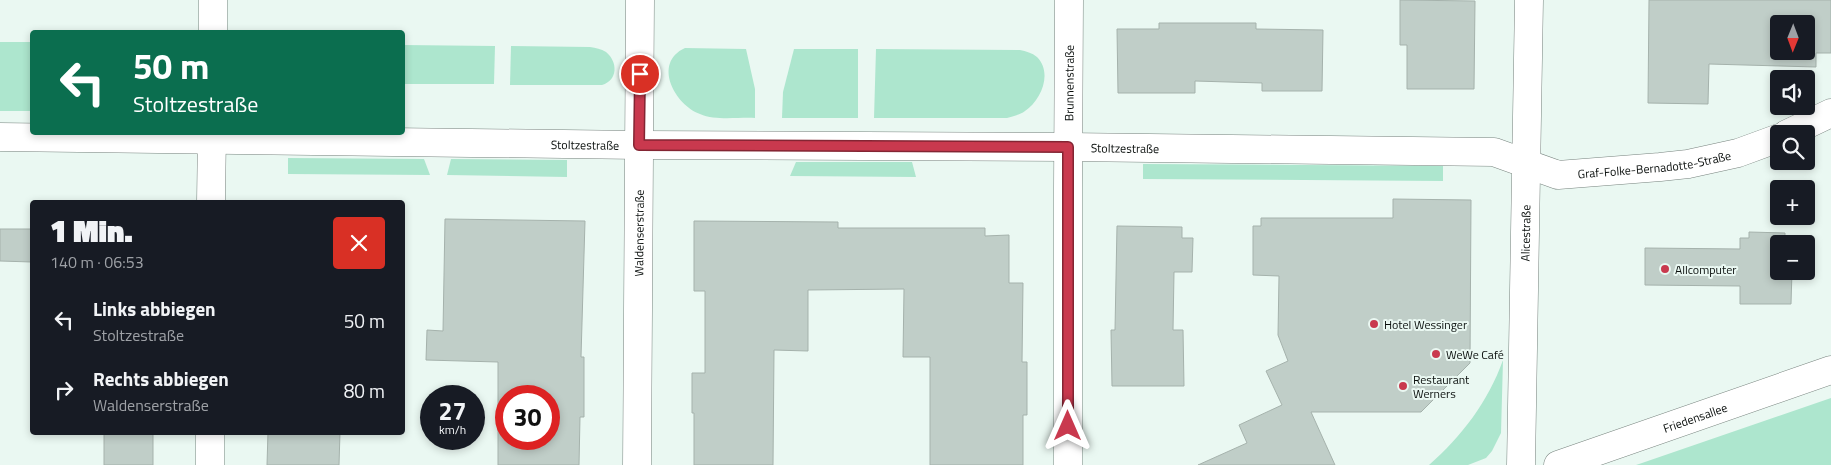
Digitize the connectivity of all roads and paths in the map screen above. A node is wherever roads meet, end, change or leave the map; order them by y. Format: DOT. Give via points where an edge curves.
graph roads {
  1 [pos="213,0"];
  2 [pos="640,0"];
  3 [pos="1069,0"];
  4 [pos="1529,0"];
  5 [pos="213,30"];
  6 [pos="1831,113"];
  7 [pos="1806,125"];
  8 [pos="212,136"];
  9 [pos="0,137"];
  10 [pos="1770,141"];
  11 [pos="639,145"];
  12 [pos="1068,147"];
  13 [pos="1527,164"];
  14 [pos="211,200"];
  15 [pos="1831,370"];
  16 [pos="210,435"];
  17 [pos="210,465"];
  18 [pos="637,465"];
  19 [pos="1068,465"];
  20 [pos="1521,465"];
  21 [pos="1558,465"];
  1 -- 5 [label="street"];
  2 -- 11 [label="street, Waldenserstraße"];
  3 -- 12 [label="street, Brunnenstraße"];
  4 -- 13 [label="street, Alicestraße"];
  6 -- 7 [label="street"];
  8 -- 9 [label="street, Stoltzestraße"];
  8 -- 11 [label="street, Stoltzestraße"];
  8 -- 14 [label="street"];
  10 -- 13 [label="street, Graf-Folke-Bernadotte-Straße" via="1738,153 1660,167 1558,175"];
  11 -- 12 [label="street, Stoltzestraße"];
  11 -- 18 [label="street, Waldenserstraße"];
  12 -- 13 [label="street, Stoltzestraße" via="1494,152"];
  12 -- 19 [label="street, Brunnenstraße"];
  13 -- 20 [label="street, Alicestraße"];
  15 -- 21 [label="street, Friedensallee"];
  16 -- 17 [label="street"];
}
